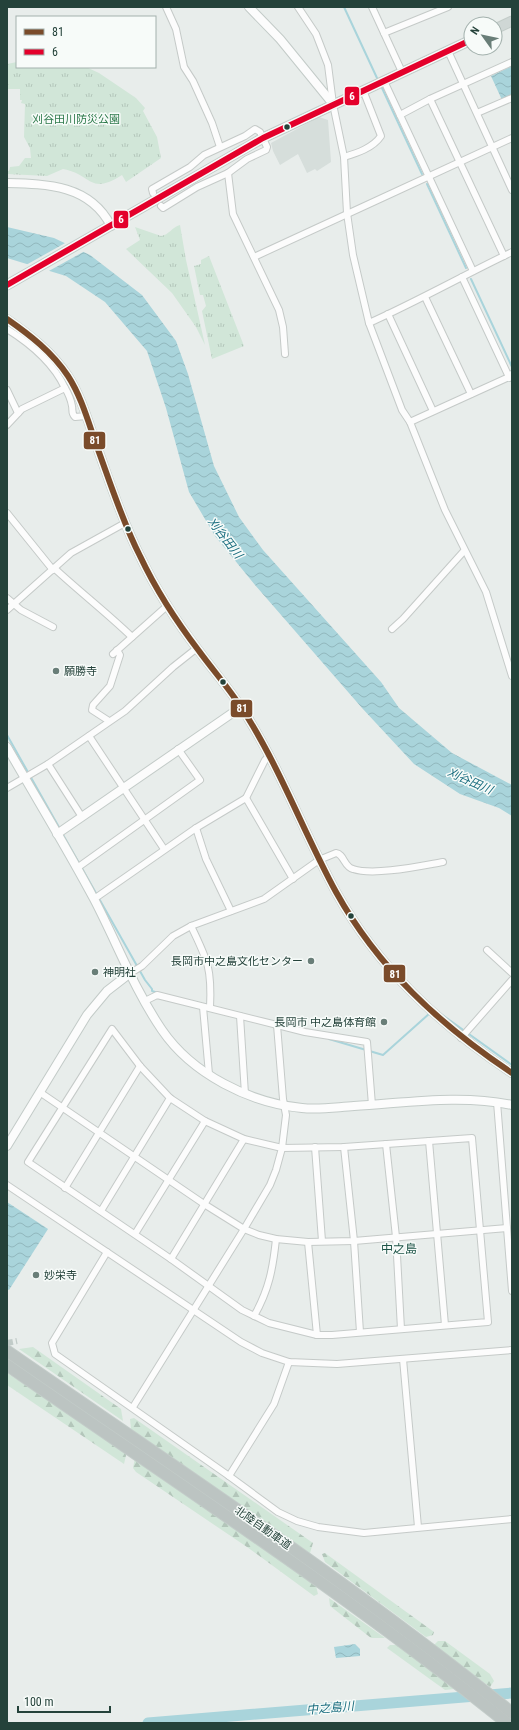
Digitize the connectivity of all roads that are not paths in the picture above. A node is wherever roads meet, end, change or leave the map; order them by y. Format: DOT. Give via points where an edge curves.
graph roads {
  1 [pos="166,7"];
  2 [pos="249,7"];
  3 [pos="298,7"];
  4 [pos="372,7"];
  5 [pos="448,7"];
  6 [pos="384,33"];
  7 [pos="463,44"];
  8 [pos="448,51"];
  9 [pos="512,62"];
  10 [pos="402,72"];
  11 [pos="384,81"];
  12 [pos="464,85"];
  13 [pos="363,90"];
  14 [pos="430,98"];
  15 [pos="512,98"];
  16 [pos="333,104"];
  17 [pos="477,113"];
  18 [pos="400,115"];
  19 [pos="263,138"];
  20 [pos="512,138"];
  21 [pos="220,147"];
  22 [pos="493,147"];
  23 [pos="344,157"];
  24 [pos="459,163"];
  25 [pos="512,172"];
  26 [pos="228,173"];
  27 [pos="505,175"];
  28 [pos="429,176"];
  29 [pos="7,183"];
  30 [pos="512,190"];
  31 [pos="153,193"];
  32 [pos="160,206"];
  33 [pos="347,213"];
  34 [pos="110,226"];
  35 [pos="512,252"];
  36 [pos="504,256"];
  37 [pos="254,257"];
  38 [pos="473,271"];
  39 [pos="462,277"];
  40 [pos="7,285"];
  41 [pos="425,297"];
  42 [pos="388,314"];
  43 [pos="7,319"];
  44 [pos="369,323"];
  45 [pos="7,329"];
  46 [pos="285,354"];
  47 [pos="511,376"];
  48 [pos="65,388"];
  49 [pos="7,390"];
  50 [pos="471,394"];
  51 [pos="433,411"];
  52 [pos="18,413"];
  53 [pos="86,416"];
  54 [pos="410,422"];
  55 [pos="7,425"];
  56 [pos="7,513"];
  57 [pos="125,523"];
  58 [pos="464,551"];
  59 [pos="54,569"];
  60 [pos="7,598"];
  61 [pos="13,604"];
  62 [pos="167,606"];
  63 [pos="7,610"];
  64 [pos="53,627"];
  65 [pos="392,629"];
  66 [pos="132,637"];
  67 [pos="197,648"];
  68 [pos="512,676"];
  69 [pos="241,707"];
  70 [pos="109,721"];
  71 [pos="88,736"];
  72 [pos="7,747"];
  73 [pos="178,749"];
  74 [pos="269,756"];
  75 [pos="48,764"];
  76 [pos="24,778"];
  77 [pos="7,788"];
  78 [pos="122,789"];
  79 [pos="246,798"];
  80 [pos="82,817"];
  81 [pos="144,821"];
  82 [pos="196,828"];
  83 [pos="57,834"];
  84 [pos="164,849"];
  85 [pos="320,860"];
  86 [pos="442,862"];
  87 [pos="77,868"];
  88 [pos="293,879"];
  89 [pos="94,899"];
  90 [pos="231,911"];
  91 [pos="191,926"];
  92 [pos="487,950"];
  93 [pos="512,973"];
  94 [pos="129,974"];
  95 [pos="512,980"];
  96 [pos="145,1001"];
  97 [pos="207,1007"];
  98 [pos="240,1016"];
  99 [pos="277,1025"];
  100 [pos="461,1038"];
  101 [pos="140,1066"];
  102 [pos="512,1073"];
  103 [pos="208,1074"];
  104 [pos="41,1093"];
  105 [pos="245,1094"];
  106 [pos="170,1098"];
  107 [pos="497,1102"];
  108 [pos="372,1105"];
  109 [pos="512,1105"];
  110 [pos="286,1106"];
  111 [pos="63,1109"];
  112 [pos="205,1121"];
  113 [pos="98,1133"];
  114 [pos="244,1139"];
  115 [pos="429,1141"];
  116 [pos="386,1144"];
  117 [pos="7,1146"];
  118 [pos="315,1147"];
  119 [pos="344,1147"];
  120 [pos="282,1148"];
  121 [pos="134,1156"];
  122 [pos="169,1180"];
  123 [pos="7,1185"];
  124 [pos="65,1188"];
  125 [pos="204,1204"];
  126 [pos="101,1211"];
  127 [pos="507,1228"];
  128 [pos="244,1229"];
  129 [pos="480,1230"];
  130 [pos="135,1234"];
  131 [pos="437,1234"];
  132 [pos="396,1237"];
  133 [pos="276,1239"];
  134 [pos="322,1241"];
  135 [pos="354,1241"];
  136 [pos="308,1242"];
  137 [pos="107,1252"];
  138 [pos="171,1259"];
  139 [pos="208,1286"];
  140 [pos="512,1291"];
  141 [pos="193,1311"];
  142 [pos="254,1316"];
  143 [pos="445,1325"];
  144 [pos="401,1329"];
  145 [pos="360,1332"];
  146 [pos="317,1335"];
  147 [pos="512,1350"];
  148 [pos="7,1351"];
  149 [pos="402,1359"];
  150 [pos="289,1362"];
  151 [pos="7,1365"];
  152 [pos="133,1407"];
  153 [pos="229,1476"];
  154 [pos="512,1519"];
  155 [pos="418,1527"];
  156 [pos="484,1704"];
  157 [pos="512,1713"];
  158 [pos="504,1723"];
  159 [pos="507,1723"];
  1 -- 21 [label="street" via="176,29 184,67 212,123"];
  2 -- 16 [label="street" via="280,39"];
  3 -- 16 [label="street" via="321,45 328,65"];
  4 -- 6 [label="street"];
  5 -- 6 [label="street"];
  6 -- 10 [label="street"];
  7 -- 8 [label="main road"];
  8 -- 10 [label="main road"];
  8 -- 12 [label="street"];
  9 -- 12 [label="street"];
  10 -- 11 [label="main road"];
  11 -- 13 [label="main road"];
  11 -- 18 [label="street"];
  12 -- 14 [label="street"];
  12 -- 17 [label="street"];
  13 -- 16 [label="main road"];
  13 -- 23 [label="street" via="381,136 378,141 360,152"];
  14 -- 18 [label="street"];
  14 -- 24 [label="street"];
  15 -- 17 [label="street"];
  16 -- 19 [label="main road"];
  16 -- 23 [label="street"];
  17 -- 22 [label="street"];
  18 -- 28 [label="street"];
  19 -- 21 [label="street" via="254,129"];
  19 -- 26 [label="street" via="266,150 247,159"];
  19 -- 34 [label="main road"];
  20 -- 22 [label="street"];
  21 -- 31 [label="street" via="152,189"];
  22 -- 24 [label="street"];
  22 -- 27 [label="street"];
  23 -- 33 [label="street"];
  24 -- 28 [label="street"];
  24 -- 36 [label="street"];
  25 -- 27 [label="street"];
  26 -- 32 [label="street" via="197,187 163,208"];
  26 -- 37 [label="street" via="234,214"];
  27 -- 30 [label="street"];
  28 -- 33 [label="street"];
  28 -- 38 [label="street"];
  29 -- 34 [label="street" via="48,185 74,192 97,206"];
  33 -- 37 [label="street"];
  33 -- 44 [label="street"];
  34 -- 40 [label="main road"];
  35 -- 36 [label="street"];
  36 -- 38 [label="street"];
  37 -- 46 [label="street" via="279,310"];
  38 -- 39 [label="street"];
  39 -- 41 [label="street"];
  39 -- 47 [label="street"];
  41 -- 42 [label="street"];
  41 -- 50 [label="street"];
  42 -- 44 [label="street"];
  42 -- 51 [label="street"];
  43 -- 53 [label="street" via="39,342 54,359 67,375"];
  44 -- 54 [label="street" via="402,410"];
  45 -- 48 [label="street" via="36,349"];
  47 -- 50 [label="street"];
  48 -- 52 [label="street"];
  48 -- 53 [label="street" via="72,406 72,414 77,418"];
  49 -- 52 [label="street"];
  50 -- 51 [label="street"];
  51 -- 54 [label="street"];
  52 -- 55 [label="street"];
  53 -- 57 [label="street"];
  54 -- 58 [label="street"];
  56 -- 59 [label="street"];
  57 -- 59 [label="street" via="85,543"];
  57 -- 62 [label="street" via="148,574"];
  58 -- 65 [label="street" via="404,619"];
  58 -- 68 [label="street" via="486,592"];
  59 -- 61 [label="street"];
  59 -- 66 [label="street"];
  60 -- 61 [label="street"];
  61 -- 63 [label="street"];
  61 -- 64 [label="street"];
  62 -- 66 [label="street"];
  62 -- 67 [label="street"];
  66 -- 70 [label="street" via="115,652 120,655 110,686 93,705 92,710"];
  67 -- 69 [label="street"];
  67 -- 70 [label="street" via="125,711"];
  69 -- 73 [label="street"];
  69 -- 74 [label="street"];
  70 -- 71 [label="street"];
  71 -- 75 [label="street"];
  71 -- 78 [label="street"];
  72 -- 76 [label="street"];
  73 -- 78 [label="street"];
  73 -- 81 [label="street" via="200,780"];
  74 -- 79 [label="street"];
  74 -- 85 [label="street"];
  75 -- 76 [label="street"];
  75 -- 80 [label="street"];
  76 -- 77 [label="street"];
  76 -- 83 [label="street"];
  78 -- 80 [label="street"];
  78 -- 81 [label="street"];
  79 -- 82 [label="street"];
  79 -- 88 [label="street"];
  80 -- 83 [label="street"];
  81 -- 84 [label="street"];
  81 -- 87 [label="street"];
  82 -- 84 [label="street"];
  82 -- 90 [label="street" via="206,859"];
  83 -- 87 [label="street"];
  84 -- 89 [label="street"];
  85 -- 86 [label="street" via="339,853 349,868 372,871"];
  85 -- 88 [label="street"];
  85 -- 100 [label="street" via="355,923 389,969"];
  87 -- 89 [label="street"];
  88 -- 90 [label="street" via="264,899"];
  89 -- 94 [label="street"];
  90 -- 91 [label="street"];
  91 -- 94 [label="street" via="166,941 142,966"];
  91 -- 97 [label="street" via="208,964 211,978"];
  92 -- 93 [label="street"];
  94 -- 96 [label="street"];
  94 -- 104 [label="street" via="107,991 87,1015"];
  95 -- 100 [label="street"];
  96 -- 97 [label="street" via="157,995"];
  96 -- 103 [label="street" via="167,1038"];
  97 -- 98 [label="street"];
  97 -- 103 [label="street"];
  98 -- 99 [label="street"];
  98 -- 105 [label="street"];
  99 -- 108 [label="street" via="367,1042"];
  99 -- 110 [label="street" via="283,1098"];
  100 -- 102 [label="street"];
  101 -- 106 [label="street"];
  101 -- 111 [label="street" via="112,1029"];
  101 -- 113 [label="street"];
  103 -- 105 [label="street"];
  104 -- 111 [label="street"];
  104 -- 117 [label="street"];
  105 -- 110 [label="street" via="263,1102"];
  106 -- 112 [label="street"];
  106 -- 121 [label="street"];
  107 -- 108 [label="street" via="464,1100"];
  107 -- 109 [label="street"];
  107 -- 127 [label="street"];
  108 -- 110 [label="street" via="316,1108"];
  110 -- 120 [label="street"];
  111 -- 113 [label="street"];
  111 -- 124 [label="street" via="28,1162"];
  112 -- 114 [label="street"];
  112 -- 122 [label="street"];
  113 -- 121 [label="street"];
  113 -- 124 [label="street"];
  114 -- 120 [label="street"];
  114 -- 125 [label="street"];
  115 -- 116 [label="street"];
  115 -- 129 [label="street" via="472,1138"];
  115 -- 131 [label="street"];
  116 -- 119 [label="street"];
  116 -- 132 [label="street"];
  118 -- 119 [label="street"];
  118 -- 120 [label="street"];
  118 -- 134 [label="street"];
  119 -- 135 [label="street"];
  120 -- 128 [label="street" via="270,1185"];
  121 -- 122 [label="street"];
  121 -- 126 [label="street"];
  122 -- 125 [label="street"];
  122 -- 130 [label="street"];
  123 -- 137 [label="street"];
  124 -- 126 [label="street"];
  125 -- 128 [label="street"];
  125 -- 138 [label="street"];
  126 -- 130 [label="street"];
  127 -- 129 [label="street"];
  127 -- 140 [label="street"];
  128 -- 133 [label="street"];
  128 -- 139 [label="street"];
  129 -- 131 [label="street"];
  129 -- 143 [label="street" via="488,1322"];
  130 -- 138 [label="street"];
  131 -- 132 [label="street"];
  131 -- 143 [label="street"];
  132 -- 135 [label="street"];
  132 -- 144 [label="street"];
  133 -- 136 [label="street"];
  133 -- 142 [label="street" via="265,1297"];
  134 -- 135 [label="street"];
  134 -- 136 [label="street"];
  135 -- 145 [label="street"];
  136 -- 146 [label="street"];
  137 -- 141 [label="street"];
  137 -- 152 [label="street" via="52,1343 55,1354"];
  138 -- 139 [label="street"];
  139 -- 141 [label="street"];
  139 -- 142 [label="street"];
  141 -- 150 [label="street" via="241,1342 262,1353"];
  141 -- 152 [label="street"];
  142 -- 146 [label="street" via="269,1323"];
  143 -- 144 [label="street"];
  144 -- 145 [label="street"];
  145 -- 146 [label="street"];
  147 -- 149 [label="street"];
  148 -- 157 [label="highway, 北陸自動車道" via="307,1559"];
  149 -- 150 [label="street" via="337,1364"];
  149 -- 155 [label="street"];
  150 -- 153 [label="street" via="274,1404"];
  151 -- 156 [label="highway, 北陸自動車道" via="313,1576"];
  152 -- 153 [label="street"];
  153 -- 155 [label="street" via="278,1512 318,1527 364,1533"];
  154 -- 155 [label="street"];
  156 -- 158 [label="highway"];
  156 -- 159 [label="highway"];
}
